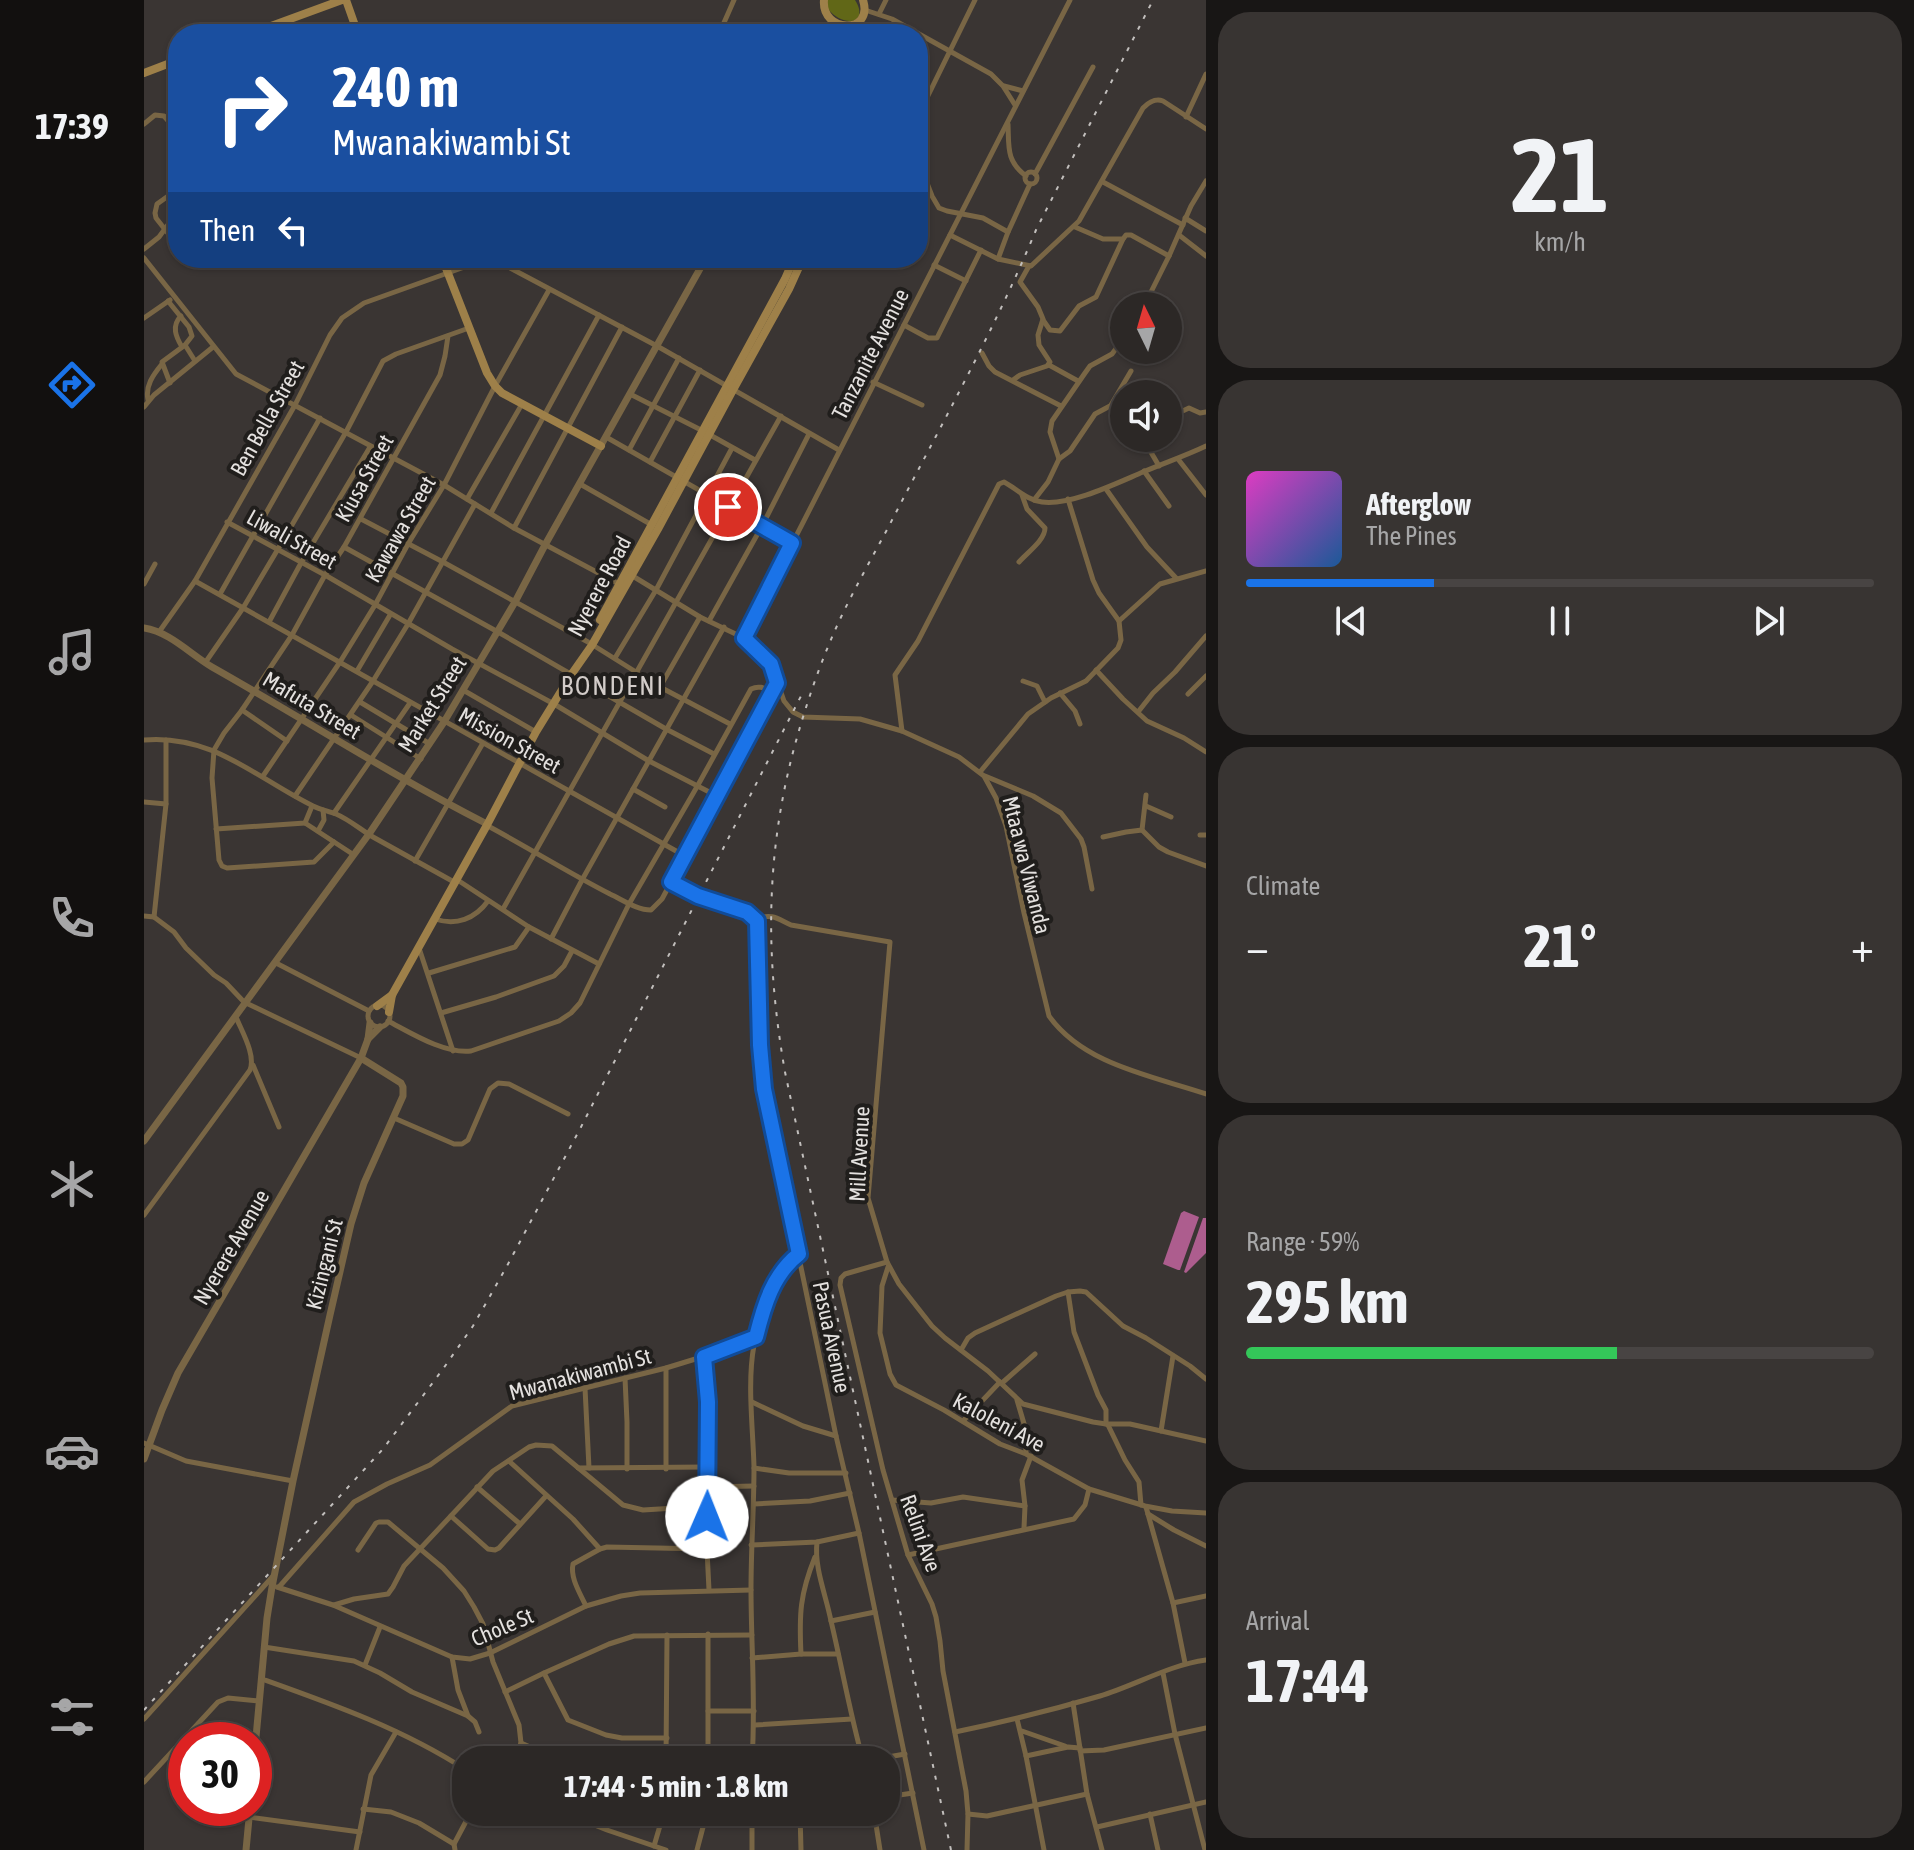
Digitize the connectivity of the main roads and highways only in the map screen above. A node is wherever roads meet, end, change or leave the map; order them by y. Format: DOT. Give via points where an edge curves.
graph roads {
  1 [pos="344,0"];
  2 [pos="824,0"];
  3 [pos="863,0"];
  4 [pos="831,19"];
  5 [pos="859,22"];
  6 [pos="277,24"];
  7 [pos="354,24"];
  8 [pos="835,24"];
  9 [pos="840,24"];
  10 [pos="853,24"];
  11 [pos="857,24"];
  12 [pos="168,64"];
  13 [pos="144,73"];
  14 [pos="446,268"];
  15 [pos="790,268"];
  16 [pos="798,268"];
  17 [pos="731,386"];
  18 [pos="604,442"];
  19 [pos="392,995"];
  20 [pos="373,1008"];
  21 [pos="389,1017"];
  1 -- 6 [label="main road"];
  1 -- 7 [label="main road"];
  2 -- 4 [label="main road"];
  3 -- 5 [label="main road"];
  4 -- 8 [label="main road"];
  4 -- 9 [label="main road"];
  5 -- 10 [label="main road"];
  5 -- 11 [label="main road"];
  12 -- 13 [label="main road"];
  14 -- 18 [label="main road" via="495,386 568,430"];
  15 -- 17 [label="main road, Nyerere Road"];
  16 -- 17 [label="main road, Nyerere Road"];
  17 -- 19 [label="main road, Nyerere Road"];
  19 -- 20 [label="main road"];
  19 -- 21 [label="main road"];
}
